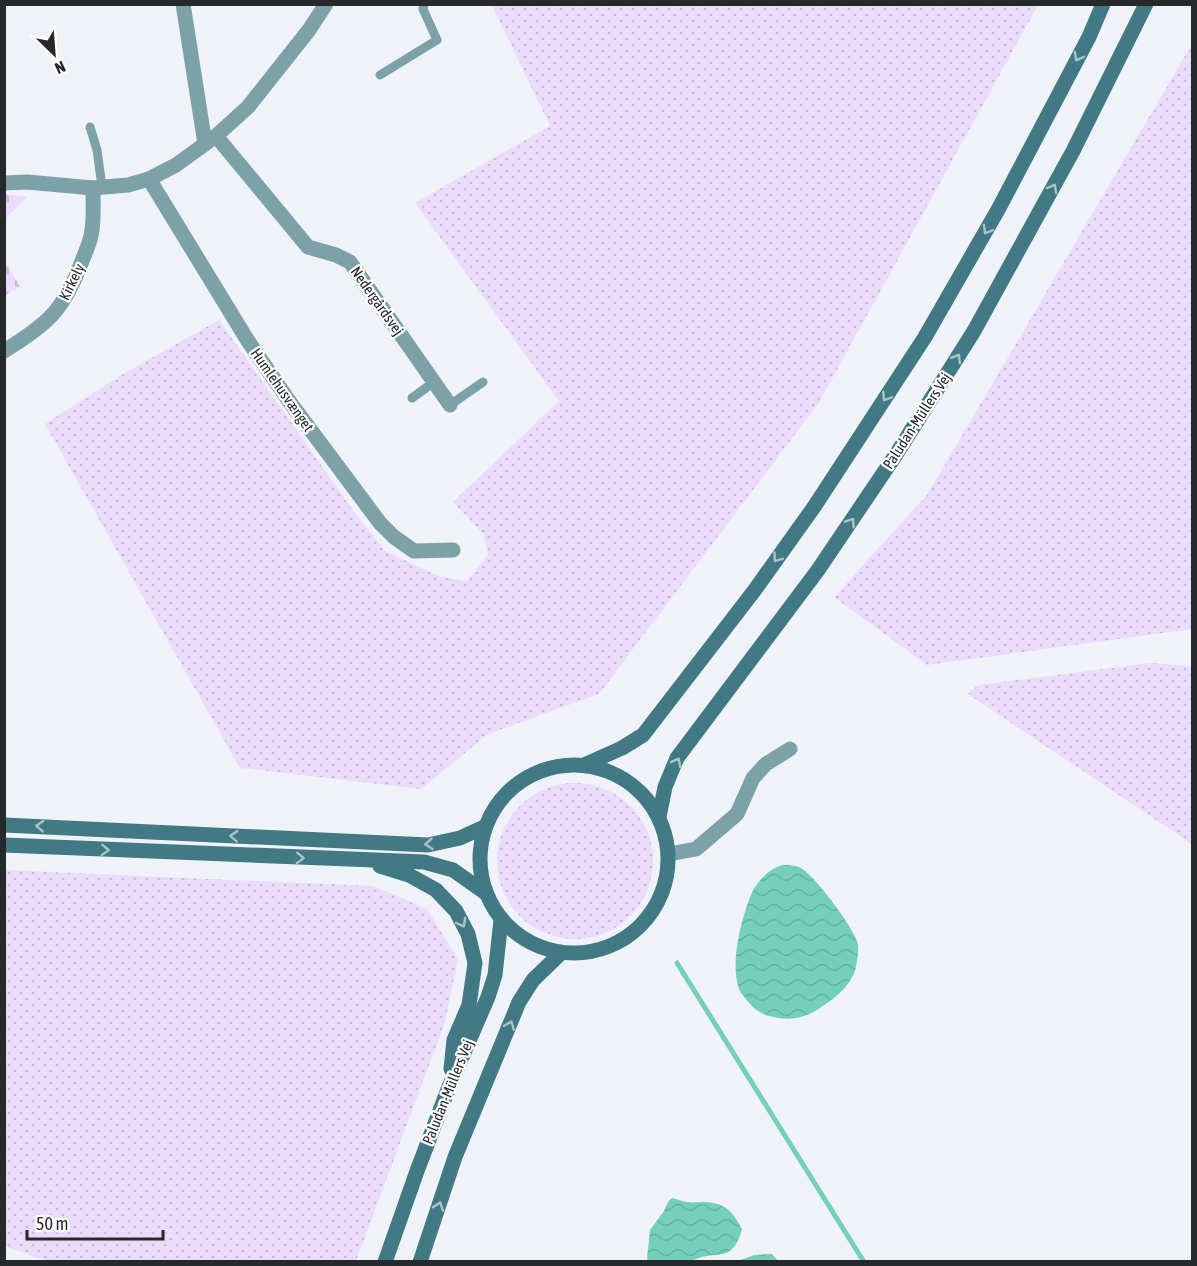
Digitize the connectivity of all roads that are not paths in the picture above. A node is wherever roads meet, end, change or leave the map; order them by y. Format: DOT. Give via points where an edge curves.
graph roads {
  1 [pos="183,4"];
  2 [pos="326,4"];
  3 [pos="424,4"];
  4 [pos="1103,4"];
  5 [pos="1146,4"];
  6 [pos="380,75"];
  7 [pos="90,127"];
  8 [pos="211,140"];
  9 [pos="149,179"];
  10 [pos="4,183"];
  11 [pos="98,187"];
  12 [pos="4,351"];
  13 [pos="434,382"];
  14 [pos="483,382"];
  15 [pos="412,398"];
  16 [pos="450,405"];
  17 [pos="453,550"];
  18 [pos="789,749"];
  19 [pos="584,765"];
  20 [pos="658,817"];
  21 [pos="4,825"];
  22 [pos="484,827"];
  23 [pos="4,845"];
  24 [pos="669,854"];
  25 [pos="363,860"];
  26 [pos="484,892"];
  27 [pos="501,920"];
  28 [pos="561,953"];
  29 [pos="449,1087"];
  30 [pos="385,1262"];
  31 [pos="420,1262"];
  1 -- 8 [label="street"];
  2 -- 8 [label="street" via="248,107"];
  3 -- 6 [label="lane" via="437,40"];
  4 -- 19 [label="street, one-way" via="999,208 931,327 814,507 643,735"];
  20 -- 5 [label="street, Paludan-Müllers Vej, one-way" via="677,758 818,570 974,331 1073,152"];
  7 -- 11 [label="lane" via="97,150"];
  8 -- 9 [label="street"];
  8 -- 13 [label="street, Nedergårdsvej" via="308,247 350,262"];
  9 -- 11 [label="street"];
  9 -- 17 [label="street, Humlehusvænget" via="248,341 380,523 414,551"];
  10 -- 11 [label="street"];
  11 -- 12 [label="street, Kirkely" via="92,231 72,288 55,314"];
  13 -- 15 [label="lane"];
  13 -- 16 [label="street, Nedergårdsvej"];
  14 -- 16 [label="lane"];
  18 -- 24 [label="street" via="753,778 737,814 696,849"];
  19 -- 20 [label="street" via="620,776 642,794"];
  19 -- 22 [label="street" via="540,771 516,784 497,803"];
  20 -- 24 [label="street"];
  22 -- 21 [label="street, one-way" via="460,838 428,845"];
  22 -- 26 [label="street" via="479,848"];
  23 -- 25 [label="street, one-way"];
  24 -- 28 [label="street" via="666,882 656,907 638,929 615,944 589,953"];
  25 -- 26 [label="street" via="424,862 453,870"];
  25 -- 29 [label="street, one-way" via="409,875 436,890 456,911 468,934 475,963 469,1005 454,1040"];
  26 -- 27 [label="street"];
  27 -- 28 [label="street" via="519,937 539,948"];
  27 -- 29 [label="street, Paludan-Müllers Vej" via="495,975"];
  31 -- 28 [label="street, Paludan-Müllers Vej, one-way" via="455,1157 519,1002 533,980"];
  29 -- 30 [label="street, Paludan-Müllers Vej"];
}
